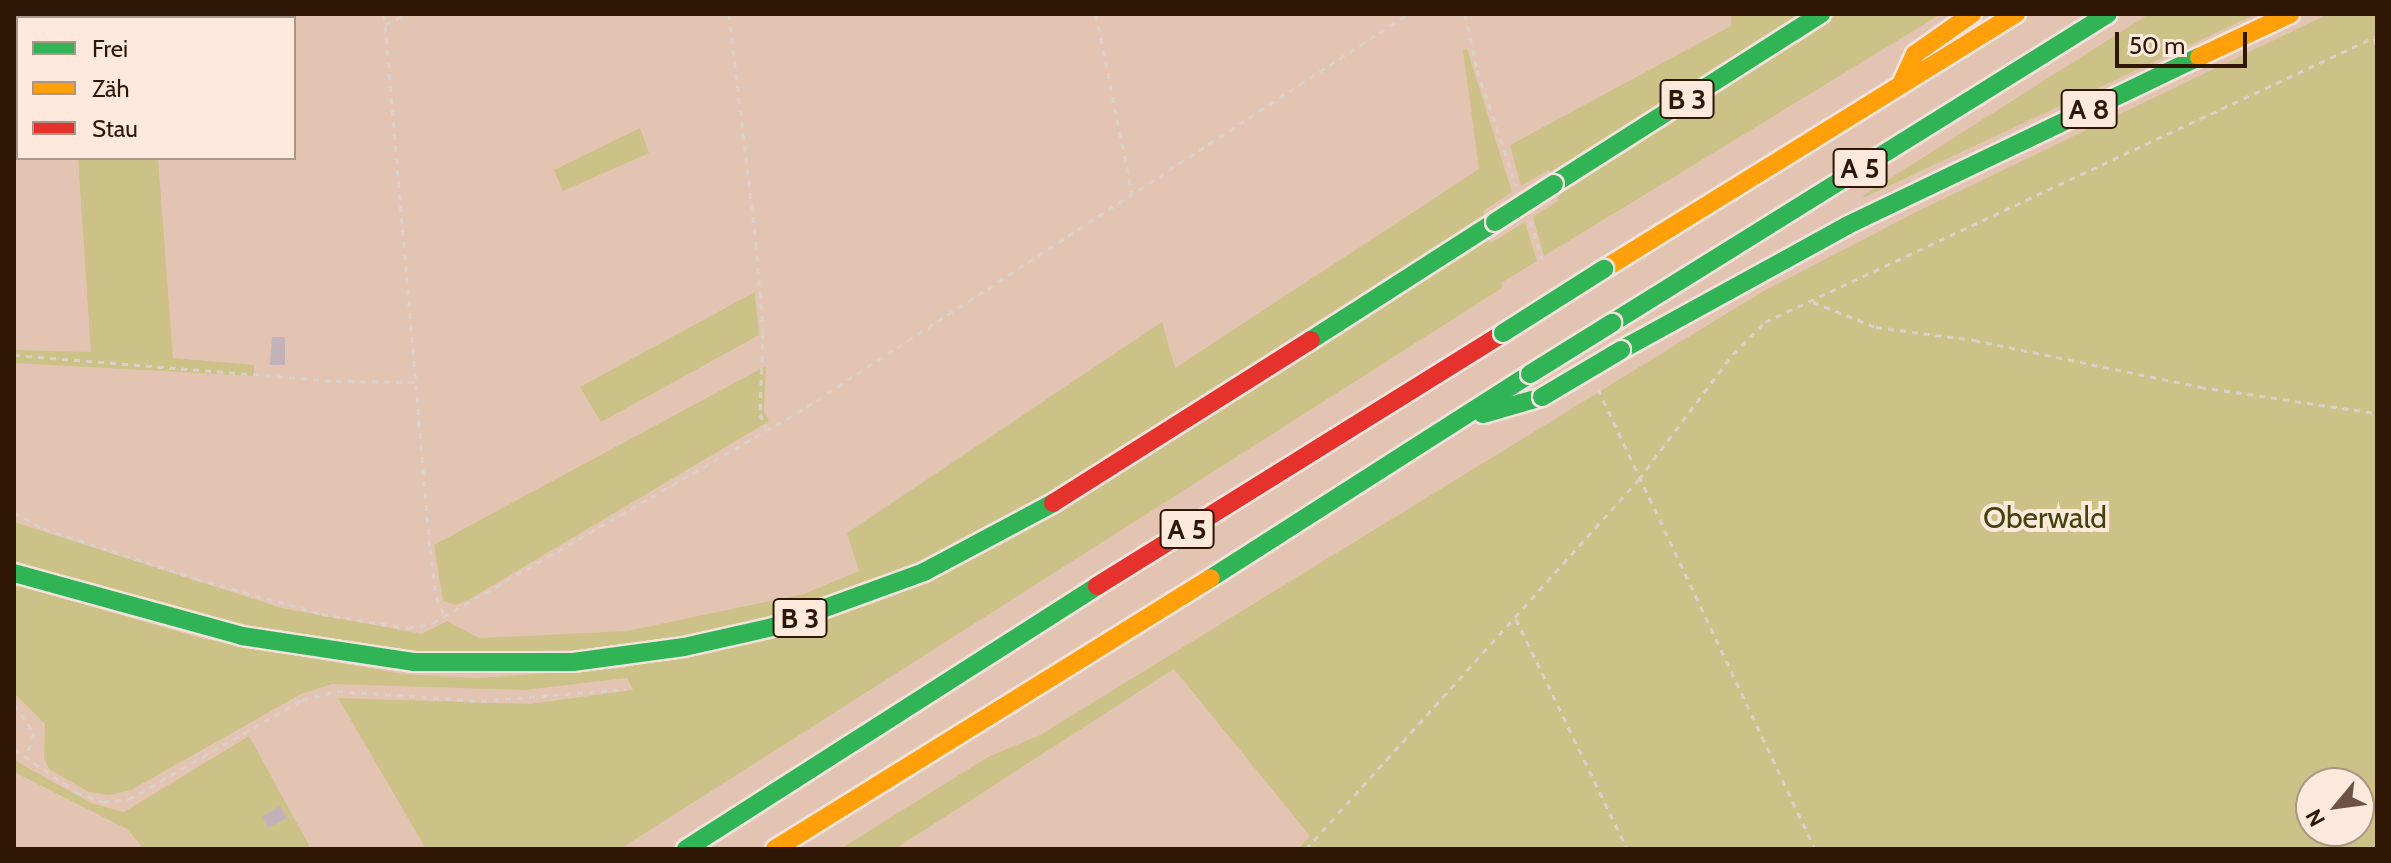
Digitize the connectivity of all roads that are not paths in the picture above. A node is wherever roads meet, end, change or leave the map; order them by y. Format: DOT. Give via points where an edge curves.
graph roads {
  1 [pos="1821,14"];
  2 [pos="1972,14"];
  3 [pos="2016,14"];
  4 [pos="2108,14"];
  5 [pos="2290,14"];
  6 [pos="1902,82"];
  7 [pos="1466,419"];
  8 [pos="14,573"];
  9 [pos="686,849"];
  10 [pos="775,849"];
  1 -- 8 [label="main road, B 3, bridge" via="1077,490 924,572 773,627 684,647 573,662 413,662 242,636"];
  2 -- 6 [label="main road" via="1915,54"];
  3 -- 6 [label="main road, A 5"];
  4 -- 7 [label="main road, A 5, bridge"];
  5 -- 7 [label="main road, A 8, bridge" via="1848,225 1542,397"];
  6 -- 9 [label="main road, A 5, bridge" via="871,726"];
  7 -- 10 [label="main road, A 5"];
}
